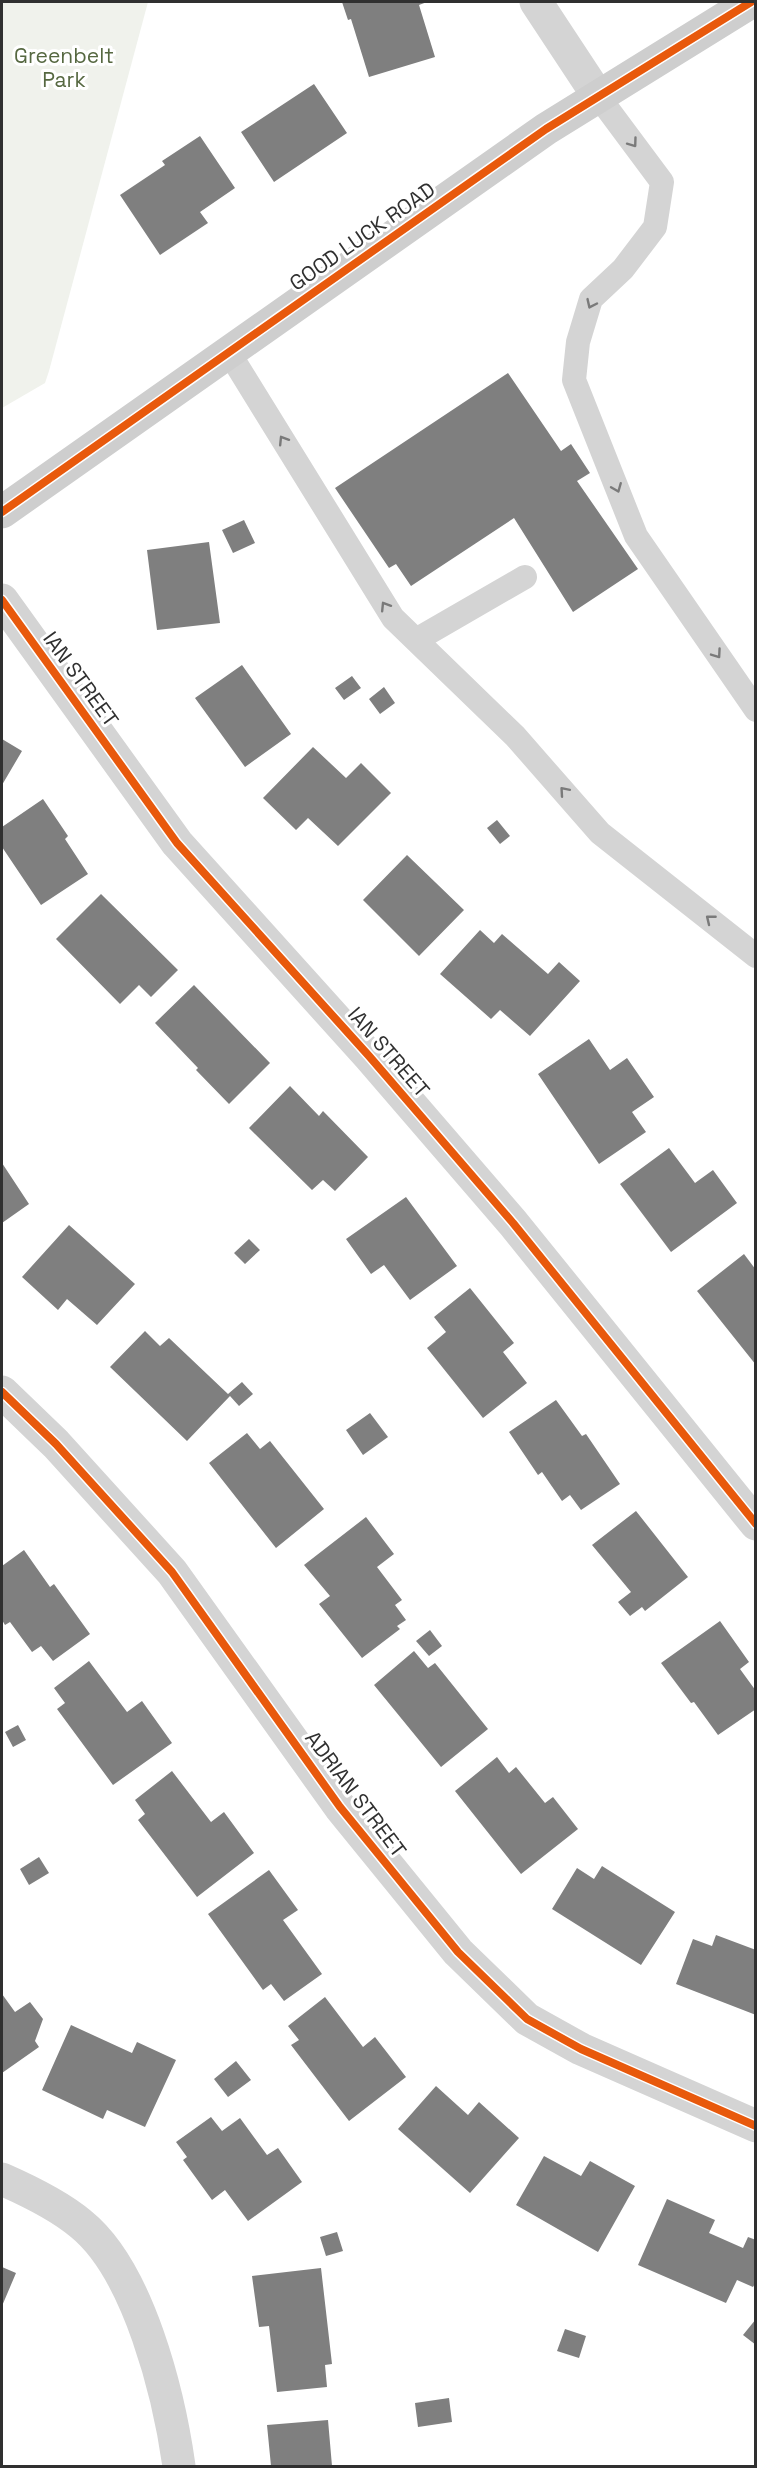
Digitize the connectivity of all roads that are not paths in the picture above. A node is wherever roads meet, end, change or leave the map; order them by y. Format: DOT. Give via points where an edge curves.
graph roads {
  1 [pos="536,2"];
  2 [pos="751,2"];
  3 [pos="598,96"];
  4 [pos="228,351"];
  5 [pos="2,512"];
  6 [pos="525,577"];
  7 [pos="2,600"];
  8 [pos="416,640"];
  9 [pos="756,710"];
  10 [pos="756,956"];
  11 [pos="2,1392"];
  12 [pos="756,1524"];
  13 [pos="756,2126"];
  14 [pos="2,2179"];
  15 [pos="179,2466"];
  1 -- 3 [label="street"];
  2 -- 3 [label="main road, GOOD LUCK ROAD"];
  3 -- 4 [label="main road, GOOD LUCK ROAD"];
  3 -- 9 [label="lane, one-way" via="662,182 655,227 623,269 591,299 578,342 574,380 636,536"];
  4 -- 5 [label="main road, GOOD LUCK ROAD"];
  8 -- 4 [label="lane, one-way" via="393,618"];
  6 -- 8 [label="lane"];
  7 -- 12 [label="street, IAN STREET" via="177,843 513,1223"];
  10 -- 8 [label="lane, one-way" via="600,833 515,736"];
  11 -- 13 [label="street, ADRIAN STREET" via="56,1444 172,1572 340,1807 467,1961 527,2019 581,2049"];
  14 -- 15 [label="street" via="82,2224 102,2244 121,2274 165,2388"];
}
